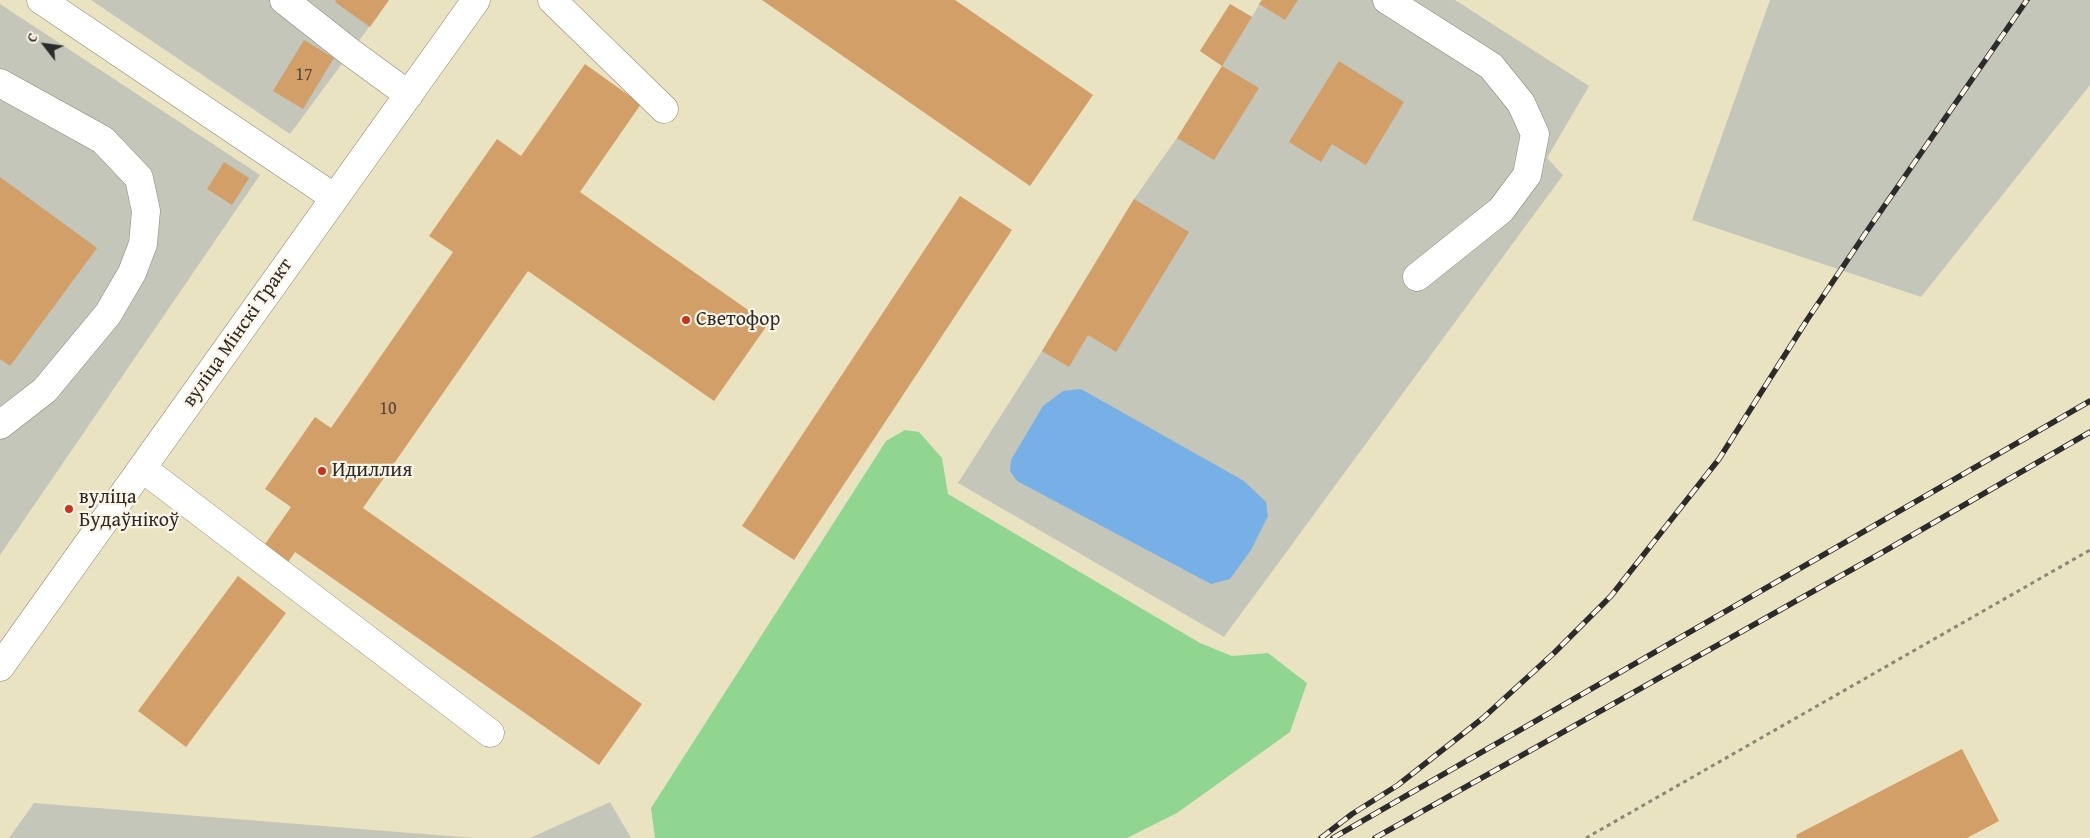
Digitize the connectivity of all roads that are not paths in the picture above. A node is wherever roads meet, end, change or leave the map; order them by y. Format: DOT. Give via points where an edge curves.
graph roads {
  1 [pos="41,0"];
  2 [pos="284,0"];
  3 [pos="476,0"];
  4 [pos="552,0"];
  5 [pos="1387,0"];
  6 [pos="0,83"];
  7 [pos="409,94"];
  8 [pos="664,109"];
  9 [pos="335,198"];
  10 [pos="1417,277"];
  11 [pos="0,425"];
  12 [pos="142,468"];
  13 [pos="0,667"];
  14 [pos="490,733"];
  1 -- 9 [label="street"];
  2 -- 7 [label="street"];
  3 -- 7 [label="street, вуліца Мінскі Тракт"];
  4 -- 8 [label="street"];
  5 -- 10 [label="street" via="1492,66 1521,103 1535,134 1527,175 1501,210"];
  6 -- 11 [label="street" via="102,140 139,178 146,211 143,244 132,274 108,314 45,390"];
  7 -- 9 [label="street, вуліца Мінскі Тракт"];
  9 -- 12 [label="street, вуліца Мінскі Тракт"];
  12 -- 13 [label="street, вуліца Мінскі Тракт"];
  12 -- 14 [label="street"];
}
